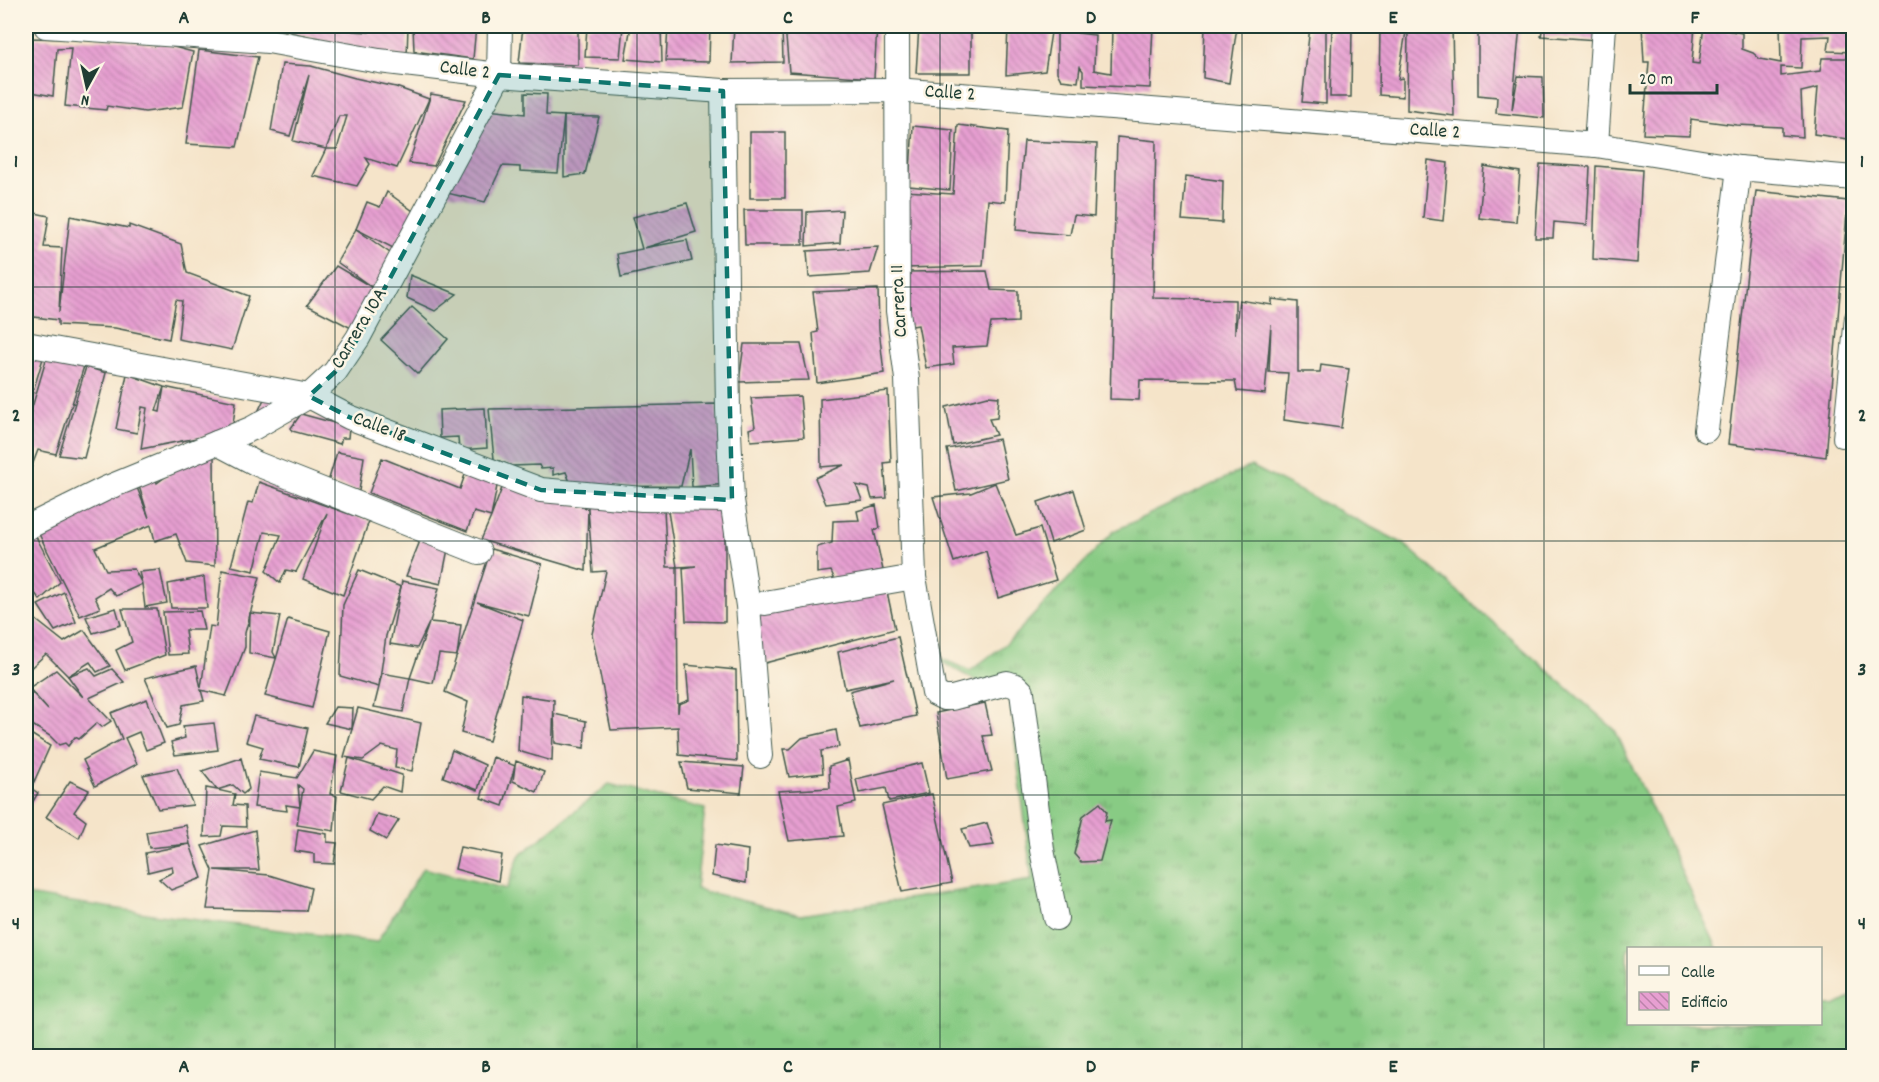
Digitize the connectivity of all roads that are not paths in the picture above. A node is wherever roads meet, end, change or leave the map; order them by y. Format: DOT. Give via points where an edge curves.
graph roads {
  1 [pos="46,26"];
  2 [pos="500,26"];
  3 [pos="897,26"];
  4 [pos="1604,26"];
  5 [pos="268,33"];
  6 [pos="498,75"];
  7 [pos="896,90"];
  8 [pos="723,91"];
  9 [pos="1596,145"];
  10 [pos="1739,168"];
  11 [pos="1854,178"];
  12 [pos="1854,317"];
  13 [pos="26,344"];
  14 [pos="309,396"];
  15 [pos="1706,430"];
  16 [pos="1842,438"];
  17 [pos="217,443"];
  18 [pos="732,500"];
  19 [pos="26,528"];
  20 [pos="479,552"];
  21 [pos="914,577"];
  22 [pos="765,603"];
  23 [pos="760,756"];
  24 [pos="1056,918"];
  1 -- 5 [label="street, Calle 2"];
  2 -- 6 [label="street"];
  3 -- 7 [label="street, Carrera 11"];
  4 -- 9 [label="street"];
  5 -- 6 [label="street, Calle 2" via="379,60"];
  6 -- 8 [label="street, Calle 2"];
  6 -- 14 [label="street, Carrera 10A" via="358,338 335,372"];
  7 -- 8 [label="street, Calle 2"];
  7 -- 9 [label="street, Calle 2"];
  7 -- 21 [label="street, Carrera 11" via="898,311 906,379"];
  8 -- 18 [label="street"];
  9 -- 10 [label="street, Calle 2"];
  10 -- 11 [label="street, Calle 2"];
  10 -- 15 [label="street"];
  12 -- 16 [label="street"];
  13 -- 14 [label="street, Calle 18"];
  14 -- 17 [label="street, Carrera 10A" via="253,428"];
  14 -- 18 [label="street, Calle 18" via="349,417 541,490 642,499"];
  17 -- 19 [label="street, Carrera 10A" via="107,488"];
  17 -- 20 [label="street" via="257,464"];
  18 -- 23 [label="street" via="748,606"];
  21 -- 22 [label="street"];
  21 -- 24 [label="street, Carrera 11" via="934,693 952,698 1007,683 1022,692 1042,850"];
}
